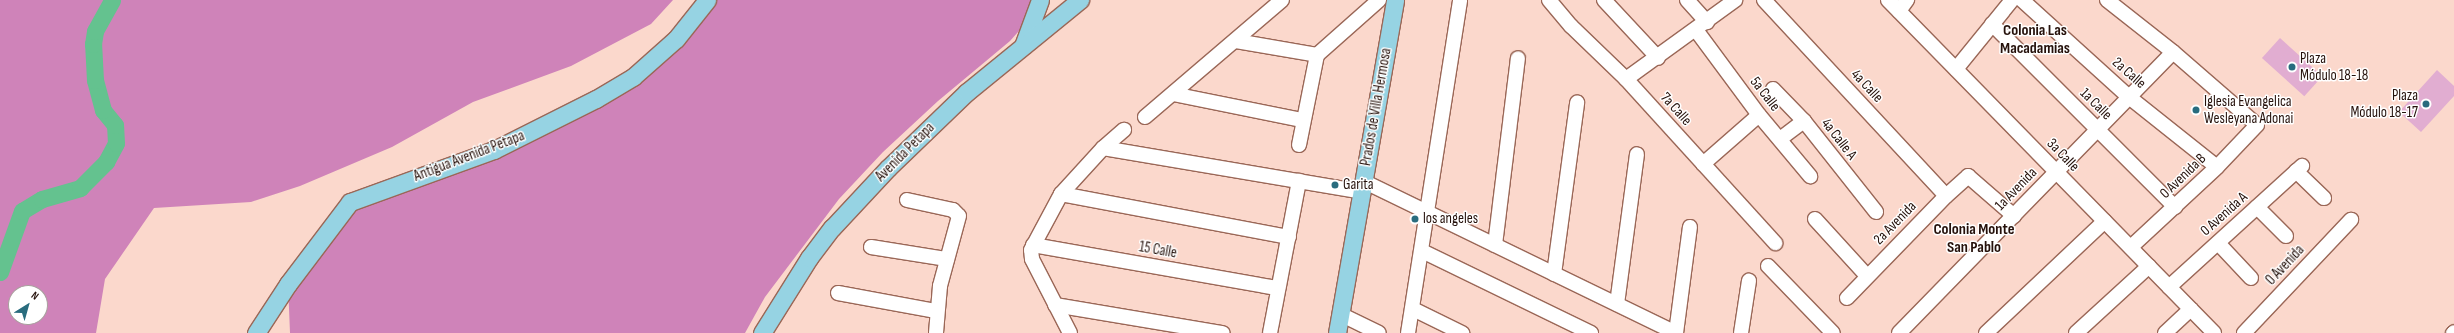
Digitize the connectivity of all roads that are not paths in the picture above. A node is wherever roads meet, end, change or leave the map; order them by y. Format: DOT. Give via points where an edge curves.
graph roads {
  1 [pos="707,0"];
  2 [pos="1040,0"];
  3 [pos="1282,0"];
  4 [pos="1379,0"];
  5 [pos="1395,0"];
  6 [pos="1460,0"];
  7 [pos="1549,0"];
  8 [pos="1604,0"];
  9 [pos="1687,0"];
  10 [pos="1735,0"];
  11 [pos="1764,0"];
  12 [pos="1888,0"];
  13 [pos="2012,0"];
  14 [pos="2022,0"];
  15 [pos="2108,0"];
  16 [pos="1075,1"];
  17 [pos="1903,6"];
  18 [pos="1992,24"];
  19 [pos="1702,26"];
  20 [pos="1236,41"];
  21 [pos="1023,47"];
  22 [pos="2173,52"];
  23 [pos="1317,55"];
  24 [pos="1518,58"];
  25 [pos="1658,58"];
  26 [pos="1956,69"];
  27 [pos="1626,79"];
  28 [pos="1773,89"];
  29 [pos="1173,94"];
  30 [pos="2129,97"];
  31 [pos="1577,103"];
  32 [pos="1759,115"];
  33 [pos="1145,117"];
  34 [pos="1302,120"];
  35 [pos="1804,122"];
  36 [pos="2098,129"];
  37 [pos="1124,130"];
  38 [pos="1780,139"];
  39 [pos="1299,145"];
  40 [pos="1103,148"];
  41 [pos="1637,154"];
  42 [pos="1703,164"];
  43 [pos="2217,167"];
  44 [pos="2056,172"];
  45 [pos="1810,176"];
  46 [pos="1298,181"];
  47 [pos="1363,187"];
  48 [pos="1061,194"];
  49 [pos="1946,196"];
  50 [pos="2324,198"];
  51 [pos="908,200"];
  52 [pos="2175,207"];
  53 [pos="2257,207"];
  54 [pos="1429,212"];
  55 [pos="1876,212"];
  56 [pos="2014,216"];
  57 [pos="1815,219"];
  58 [pos="2351,220"];
  59 [pos="2105,221"];
  60 [pos="1690,227"];
  61 [pos="2286,236"];
  62 [pos="1289,237"];
  63 [pos="1775,243"];
  64 [pos="2218,243"];
  65 [pos="1494,245"];
  66 [pos="871,247"];
  67 [pos="2130,247"];
  68 [pos="1032,250"];
  69 [pos="1422,251"];
  70 [pos="946,259"];
  71 [pos="1768,266"];
  72 [pos="2149,266"];
  73 [pos="1554,274"];
  74 [pos="1867,276"];
  75 [pos="2252,278"];
  76 [pos="1749,281"];
  77 [pos="2169,287"];
  78 [pos="1278,288"];
  79 [pos="838,293"];
  80 [pos="1847,298"];
  81 [pos="1617,304"];
  82 [pos="1055,305"];
  83 [pos="1413,309"];
  84 [pos="2191,309"];
  85 [pos="936,311"];
  86 [pos="1340,314"];
  87 [pos="256,333"];
  88 [pos="762,333"];
  89 [pos="936,333"];
  90 [pos="1070,333"];
  91 [pos="1223,333"];
  92 [pos="1270,333"];
  93 [pos="1337,333"];
  94 [pos="1379,333"];
  95 [pos="1408,333"];
  96 [pos="1462,333"];
  97 [pos="1591,333"];
  98 [pos="1676,333"];
  99 [pos="1741,333"];
  100 [pos="1833,333"];
  101 [pos="1899,333"];
  102 [pos="1986,333"];
  103 [pos="2076,333"];
  104 [pos="2165,333"];
  105 [pos="2214,333"];
  106 [pos="2244,333"];
  1 -- 87 [label="main road, Antigua Avenida Petapa" via="676,39 633,77 596,99 494,150 350,202 288,284"];
  2 -- 21 [label="main road"];
  3 -- 20 [label="street"];
  4 -- 23 [label="street"];
  5 -- 47 [label="main road, Prados de Villa Hermosa"];
  6 -- 54 [label="street"];
  7 -- 27 [label="street, 7a Calle" via="1571,26"];
  8 -- 25 [label="street"];
  9 -- 19 [label="street, 5a Calle"];
  10 -- 19 [label="street"];
  11 -- 49 [label="street, 4a Calle"];
  12 -- 17 [label="street, 3a Calle"];
  13 -- 18 [label="street"];
  14 -- 30 [label="street, 2a Calle"];
  15 -- 22 [label="street"];
  16 -- 21 [label="main road, Avenida Petapa"];
  17 -- 26 [label="street, 3a Calle"];
  18 -- 26 [label="street"];
  18 -- 36 [label="street, 1a Calle"];
  19 -- 25 [label="street"];
  19 -- 32 [label="street, 5a Calle"];
  20 -- 23 [label="street"];
  20 -- 29 [label="street"];
  21 -- 88 [label="main road, Avenida Petapa" via="936,120 855,202 809,258"];
  22 -- 30 [label="street"];
  22 -- 43 [label="street, 0 Avenida B" via="2256,123 2256,128"];
  23 -- 34 [label="street"];
  24 -- 65 [label="street"];
  25 -- 27 [label="street"];
  26 -- 44 [label="street, 3a Calle"];
  27 -- 42 [label="street, 7a Calle"];
  28 -- 35 [label="street, 4a Calle A"];
  29 -- 33 [label="street"];
  29 -- 34 [label="street"];
  30 -- 36 [label="street"];
  30 -- 43 [label="street, 2a Calle"];
  31 -- 73 [label="street"];
  32 -- 38 [label="street, 5a Calle"];
  32 -- 42 [label="street"];
  34 -- 39 [label="street"];
  35 -- 38 [label="street"];
  35 -- 55 [label="street, 4a Calle A"];
  36 -- 44 [label="street"];
  36 -- 52 [label="street, 1a Calle"];
  37 -- 40 [label="street"];
  38 -- 45 [label="street, 5a Calle"];
  40 -- 46 [label="street"];
  40 -- 48 [label="street"];
  41 -- 81 [label="street"];
  42 -- 63 [label="street, 7a Calle"];
  43 -- 52 [label="street, 0 Avenida B"];
  44 -- 56 [label="street, 1a Avenida"];
  44 -- 59 [label="street, 3a Calle"];
  46 -- 47 [label="street"];
  46 -- 62 [label="street"];
  47 -- 54 [label="street"];
  47 -- 86 [label="main road, Prados de Villa Hermosa"];
  48 -- 62 [label="street"];
  48 -- 68 [label="street"];
  49 -- 56 [label="street, 2a Avenida" via="1970,177"];
  49 -- 74 [label="street, 2a Avenida"];
  50 -- 53 [label="street, 0 Avenida A" via="2299,168"];
  51 -- 70 [label="street" via="953,210 958,214"];
  52 -- 67 [label="street, 0 Avenida B"];
  53 -- 61 [label="street"];
  53 -- 64 [label="street, 0 Avenida A"];
  54 -- 65 [label="street"];
  54 -- 69 [label="street"];
  56 -- 101 [label="street, 1a Avenida"];
  57 -- 74 [label="street"];
  58 -- 106 [label="street, 0 Avenida"];
  59 -- 67 [label="street, 3a Calle"];
  59 -- 102 [label="street"];
  60 -- 98 [label="street"];
  62 -- 78 [label="street"];
  64 -- 75 [label="street"];
  64 -- 77 [label="street, 0 Avenida A"];
  65 -- 73 [label="street"];
  66 -- 70 [label="street"];
  67 -- 72 [label="street, 3a Calle"];
  68 -- 78 [label="street, 15 Calle"];
  68 -- 82 [label="street"];
  69 -- 83 [label="street"];
  69 -- 97 [label="street"];
  70 -- 85 [label="street"];
  71 -- 100 [label="street"];
  72 -- 77 [label="street, 3a Calle"];
  72 -- 103 [label="street"];
  73 -- 81 [label="street"];
  74 -- 80 [label="street, 2a Avenida"];
  76 -- 99 [label="street"];
  77 -- 84 [label="street, 3a Calle"];
  78 -- 92 [label="street"];
  79 -- 85 [label="street"];
  81 -- 98 [label="street"];
  82 -- 90 [label="street"];
  82 -- 91 [label="street"];
  83 -- 95 [label="street"];
  83 -- 96 [label="street"];
  84 -- 104 [label="street"];
  84 -- 105 [label="street, 3a Calle"];
  85 -- 89 [label="street"];
  86 -- 93 [label="main road, Prados de Villa Hermosa"];
  86 -- 94 [label="street"];
}
